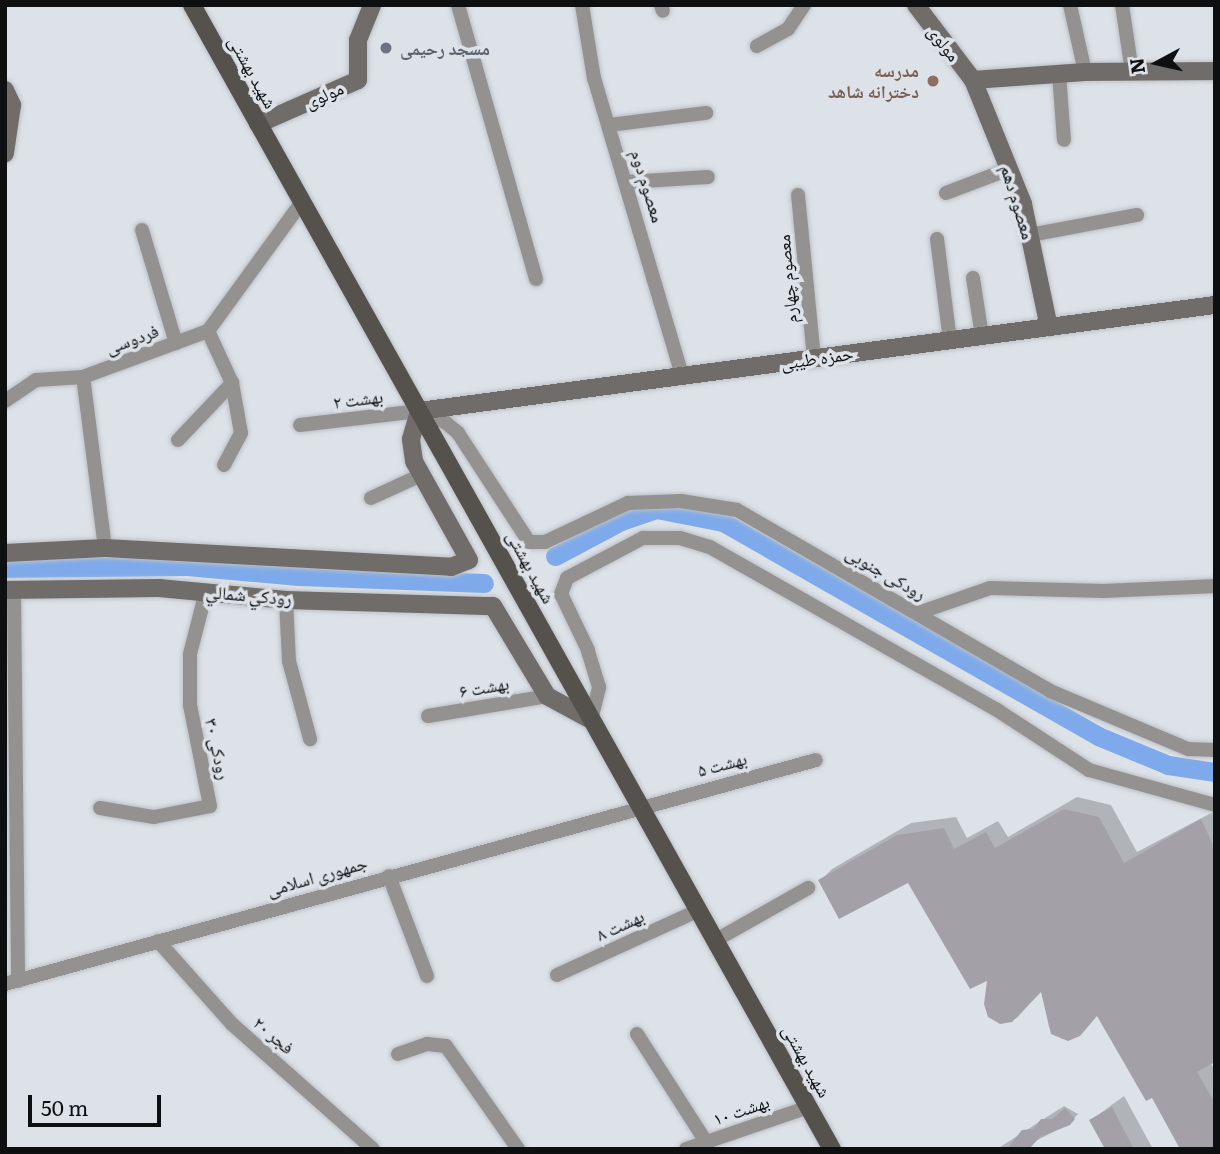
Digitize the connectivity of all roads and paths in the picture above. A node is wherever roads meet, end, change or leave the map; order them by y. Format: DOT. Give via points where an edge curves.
graph roads {
  1 [pos="192,5"];
  2 [pos="372,5"];
  3 [pos="458,5"];
  4 [pos="582,5"];
  5 [pos="804,5"];
  6 [pos="916,5"];
  7 [pos="1070,5"];
  8 [pos="1122,5"];
  9 [pos="757,46"];
  10 [pos="1215,71"];
  11 [pos="1085,72"];
  12 [pos="1132,72"];
  13 [pos="1059,74"];
  14 [pos="973,80"];
  15 [pos="5,90"];
  16 [pos="706,113"];
  17 [pos="258,124"];
  18 [pos="609,125"];
  19 [pos="1064,140"];
  20 [pos="5,153"];
  21 [pos="1009,169"];
  22 [pos="708,177"];
  23 [pos="627,182"];
  24 [pos="946,193"];
  25 [pos="799,195"];
  26 [pos="301,203"];
  27 [pos="1137,215"];
  28 [pos="142,230"];
  29 [pos="1030,235"];
  30 [pos="937,239"];
  31 [pos="973,278"];
  32 [pos="536,279"];
  33 [pos="1215,305"];
  34 [pos="1049,327"];
  35 [pos="208,331"];
  36 [pos="982,336"];
  37 [pos="950,341"];
  38 [pos="176,343"];
  39 [pos="814,359"];
  40 [pos="682,376"];
  41 [pos="83,377"];
  42 [pos="232,383"];
  43 [pos="5,401"];
  44 [pos="419,411"];
  45 [pos="300,425"];
  46 [pos="178,439"];
  47 [pos="224,465"];
  48 [pos="421,475"];
  49 [pos="371,498"];
  50 [pos="106,548"];
  51 [pos="5,553"];
  52 [pos="1215,586"];
  53 [pos="10,590"];
  54 [pos="206,591"];
  55 [pos="286,600"];
  56 [pos="918,613"];
  57 [pos="547,696"];
  58 [pos="428,716"];
  59 [pos="591,720"];
  60 [pos="310,740"];
  61 [pos="1215,750"];
  62 [pos="816,760"];
  63 [pos="1215,805"];
  64 [pos="638,806"];
  65 [pos="100,808"];
  66 [pos="16,814"];
  67 [pos="5,825"];
  68 [pos="389,876"];
  69 [pos="808,888"];
  70 [pos="699,909"];
  71 [pos="716,940"];
  72 [pos="158,941"];
  73 [pos="557,975"];
  74 [pos="427,976"];
  75 [pos="12,983"];
  76 [pos="637,1034"];
  77 [pos="398,1054"];
  78 [pos="809,1107"];
  79 [pos="706,1142"];
  80 [pos="689,1148"];
  81 [pos="373,1149"];
  82 [pos="517,1149"];
  83 [pos="832,1149"];
  1 -- 17 [label="main road, شهید بهشتی"];
  2 -- 17 [label="street, مولوی" via="358,40 358,80"];
  3 -- 32 [label="street"];
  4 -- 18 [label="street, معصوم دوم" via="594,78"];
  5 -- 9 [label="street" via="788,29"];
  6 -- 14 [label="street, مولوی"];
  7 -- 11 [label="street"];
  8 -- 12 [label="street"];
  10 -- 12 [label="street"];
  11 -- 12 [label="street"];
  11 -- 13 [label="street"];
  13 -- 14 [label="street"];
  13 -- 19 [label="street"];
  14 -- 21 [label="street, معصوم دهم"];
  15 -- 20 [label="street" via="12,105"];
  16 -- 18 [label="street"];
  17 -- 26 [label="main road, شهید بهشتی"];
  18 -- 23 [label="street, معصوم دوم"];
  21 -- 24 [label="street"];
  21 -- 29 [label="street, معصوم دهم"];
  22 -- 23 [label="street"];
  23 -- 40 [label="street, معصوم دوم"];
  25 -- 39 [label="street, معصوم چهارم"];
  26 -- 35 [label="street"];
  26 -- 44 [label="main road, شهید بهشتی"];
  27 -- 29 [label="street"];
  28 -- 38 [label="street"];
  29 -- 34 [label="street, معصوم دهم"];
  30 -- 37 [label="street"];
  31 -- 36 [label="street"];
  33 -- 34 [label="street, حمزه طیبی"];
  34 -- 36 [label="street, حمزه طیبی"];
  35 -- 38 [label="street, فردوسی"];
  35 -- 42 [label="street"];
  36 -- 37 [label="street, حمزه طیبی"];
  37 -- 39 [label="street, حمزه طیبی"];
  38 -- 41 [label="street, فردوسی"];
  39 -- 40 [label="street, حمزه طیبی"];
  40 -- 44 [label="street, حمزه طیبی"];
  41 -- 43 [label="street, فردوسی" via="36,380"];
  41 -- 50 [label="street"];
  42 -- 46 [label="street"];
  42 -- 47 [label="street" via="241,433"];
  44 -- 45 [label="street, بهشت ۲"];
  44 -- 48 [label="street" via="411,449"];
  44 -- 56 [label="street, رودکی جنوبی" via="458,433 528,542 545,542 628,503 681,501 737,510"];
  44 -- 59 [label="main road, شهید بهشتی"];
  48 -- 49 [label="street"];
  48 -- 50 [label="street" via="469,560 451,567 402,568"];
  50 -- 51 [label="street"];
  52 -- 56 [label="street" via="1104,591 990,588"];
  53 -- 54 [label="street, رودکي شمالي"];
  53 -- 66 [label="street"];
  54 -- 55 [label="street, رودکي شمالي"];
  54 -- 65 [label="street, رودکی ۳۰" via="190,654 190,705 210,806 154,817"];
  55 -- 57 [label="street, رودکي شمالي" via="493,606"];
  55 -- 60 [label="street" via="289,661"];
  56 -- 61 [label="street, رودکی جنوبی" via="1050,691 1188,749"];
  57 -- 58 [label="street, بهشت ۶"];
  57 -- 59 [label="street"];
  59 -- 63 [label="street" via="599,687 588,650 561,594 567,578 643,538 680,538 710,547 997,710 1089,770"];
  59 -- 64 [label="main road, شهید بهشتی"];
  62 -- 64 [label="street, بهشت ۵"];
  64 -- 68 [label="street, جمهوری اسلامی"];
  64 -- 70 [label="main road, شهید بهشتی"];
  66 -- 67 [label="street"];
  66 -- 75 [label="street"];
  68 -- 72 [label="street, جمهوری اسلامی"];
  68 -- 74 [label="street"];
  69 -- 71 [label="street"];
  70 -- 71 [label="main road, شهید بهشتی"];
  70 -- 73 [label="street, بهشت ۸"];
  71 -- 78 [label="main road, شهید بهشتی"];
  72 -- 75 [label="street, جمهوری اسلامی"];
  72 -- 81 [label="street, فجر ۲۰" via="232,1024"];
  76 -- 79 [label="street"];
  77 -- 82 [label="street" via="426,1044 446,1046"];
  78 -- 79 [label="street, بهشت ۱۰"];
  78 -- 83 [label="main road, شهید بهشتی"];
  79 -- 80 [label="street, بهشت ۱۰"];
}
